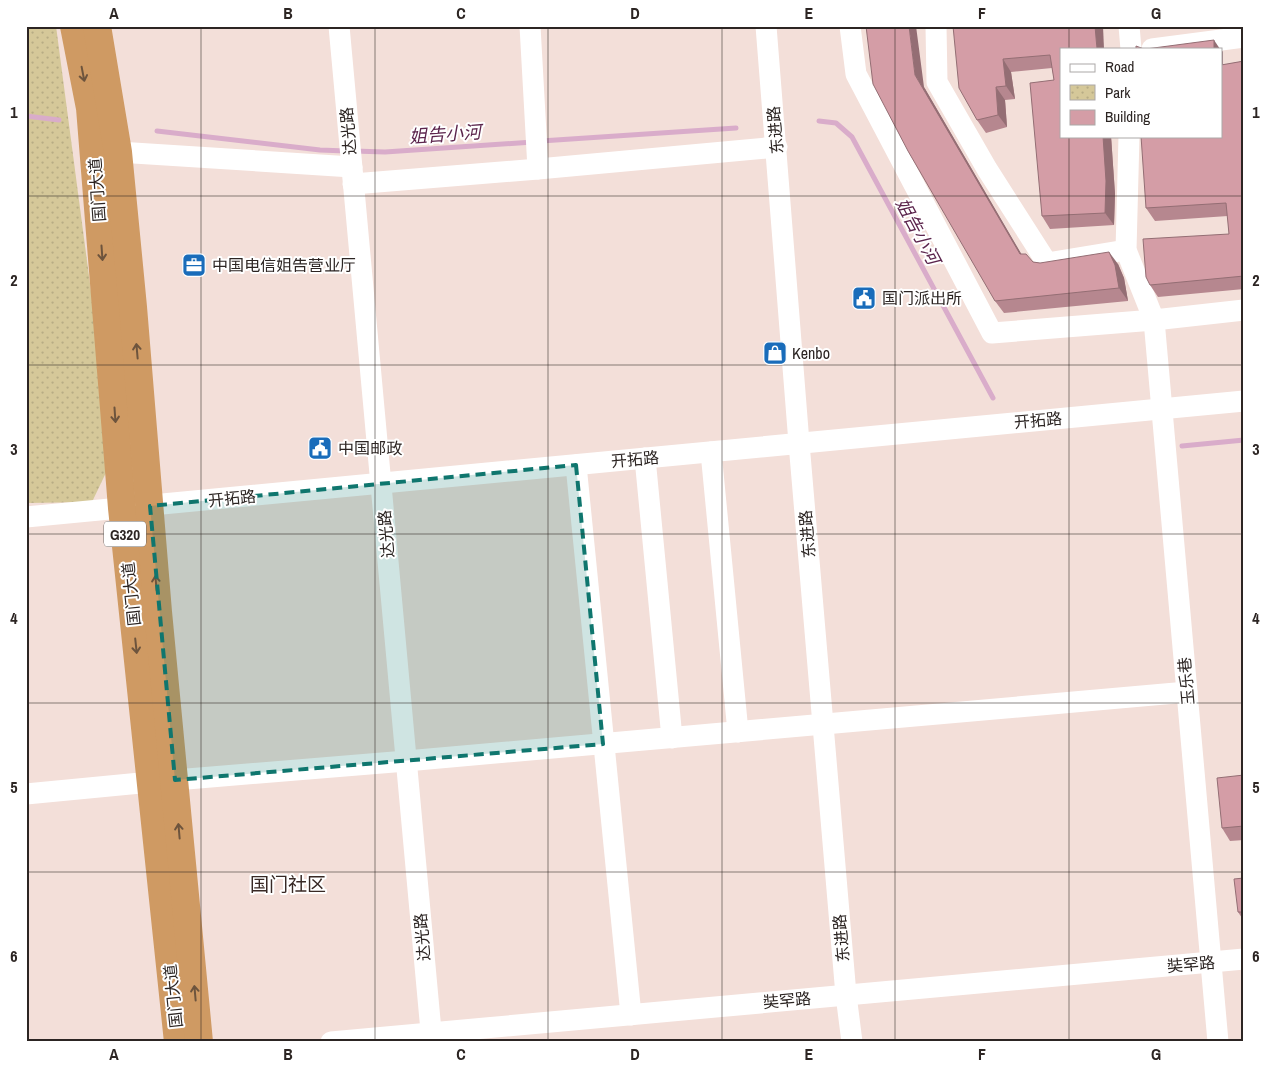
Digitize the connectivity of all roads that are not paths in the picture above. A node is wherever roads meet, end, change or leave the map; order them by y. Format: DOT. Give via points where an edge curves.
graph roads {
  1 [pos="74,26"];
  2 [pos="97,26"];
  3 [pos="338,26"];
  4 [pos="530,26"];
  5 [pos="766,26"];
  6 [pos="850,26"];
  7 [pos="936,26"];
  8 [pos="1129,26"];
  9 [pos="1244,37"];
  10 [pos="1131,48"];
  11 [pos="1160,48"];
  12 [pos="1129,138"];
  13 [pos="777,147"];
  14 [pos="118,152"];
  15 [pos="537,161"];
  16 [pos="352,171"];
  17 [pos="1126,250"];
  18 [pos="1244,310"];
  19 [pos="1154,320"];
  20 [pos="1244,401"];
  21 [pos="1162,408"];
  22 [pos="799,443"];
  23 [pos="711,452"];
  24 [pos="645,458"];
  25 [pos="576,465"];
  26 [pos="381,483"];
  27 [pos="150,506"];
  28 [pos="122,508"];
  29 [pos="26,517"];
  30 [pos="1187,692"];
  31 [pos="823,725"];
  32 [pos="738,732"];
  33 [pos="672,738"];
  34 [pos="603,744"];
  35 [pos="406,761"];
  36 [pos="163,781"];
  37 [pos="26,794"];
  38 [pos="1244,959"];
  39 [pos="1211,962"];
  40 [pos="846,995"];
  41 [pos="631,1015"];
  42 [pos="431,1037"];
  43 [pos="178,1042"];
  44 [pos="200,1042"];
  45 [pos="331,1042"];
  46 [pos="852,1042"];
  47 [pos="1218,1042"];
  1 -- 28 [label="highway, 国门大道 / G320, one-way" via="91,118"];
  2 -- 14 [label="highway, 国门大道 / G320"];
  3 -- 16 [label="street, 达光路"];
  4 -- 15 [label="street"];
  5 -- 13 [label="street, 东进路"];
  6 -- 19 [label="street" via="856,74 992,333"];
  7 -- 17 [label="street" via="936,82 1047,263"];
  8 -- 10 [label="street"];
  9 -- 11 [label="street"];
  12 -- 17 [label="street"];
  13 -- 15 [label="street"];
  13 -- 22 [label="street, 东进路"];
  14 -- 16 [label="street"];
  27 -- 14 [label="highway, 国门大道 / G320, one-way"];
  15 -- 16 [label="street"];
  16 -- 26 [label="street, 达光路"];
  17 -- 19 [label="street, 玉乐巷"];
  18 -- 19 [label="street"];
  19 -- 21 [label="street, 玉乐巷"];
  20 -- 21 [label="street, 开拓路"];
  21 -- 22 [label="street, 开拓路"];
  21 -- 30 [label="street, 玉乐巷"];
  22 -- 23 [label="street, 开拓路"];
  22 -- 31 [label="street, 东进路"];
  23 -- 24 [label="street, 开拓路"];
  23 -- 32 [label="street"];
  24 -- 25 [label="street, 开拓路"];
  24 -- 33 [label="street"];
  25 -- 26 [label="street, 开拓路"];
  25 -- 34 [label="street"];
  26 -- 27 [label="street, 开拓路"];
  26 -- 35 [label="street, 达光路"];
  27 -- 28 [label="street, 开拓路"];
  36 -- 27 [label="highway, 国门大道 / G320, one-way"];
  28 -- 29 [label="street, 开拓路"];
  28 -- 36 [label="highway, 国门大道 / G320, one-way"];
  30 -- 31 [label="street"];
  30 -- 39 [label="street, 玉乐巷"];
  31 -- 32 [label="street"];
  31 -- 40 [label="street, 东进路"];
  32 -- 33 [label="street"];
  33 -- 34 [label="street"];
  34 -- 35 [label="street"];
  34 -- 41 [label="street"];
  35 -- 36 [label="street"];
  35 -- 42 [label="street, 达光路"];
  36 -- 37 [label="street"];
  36 -- 43 [label="highway, 国门大道 / G320"];
  44 -- 36 [label="highway, 国门大道 / G320, one-way"];
  38 -- 39 [label="street, 奘罕路"];
  39 -- 40 [label="street, 奘罕路"];
  39 -- 47 [label="street, 玉乐巷"];
  40 -- 41 [label="street, 奘罕路"];
  40 -- 46 [label="street, 东进路"];
  41 -- 42 [label="street, 奘罕路"];
  42 -- 45 [label="street, 奘罕路"];
}
